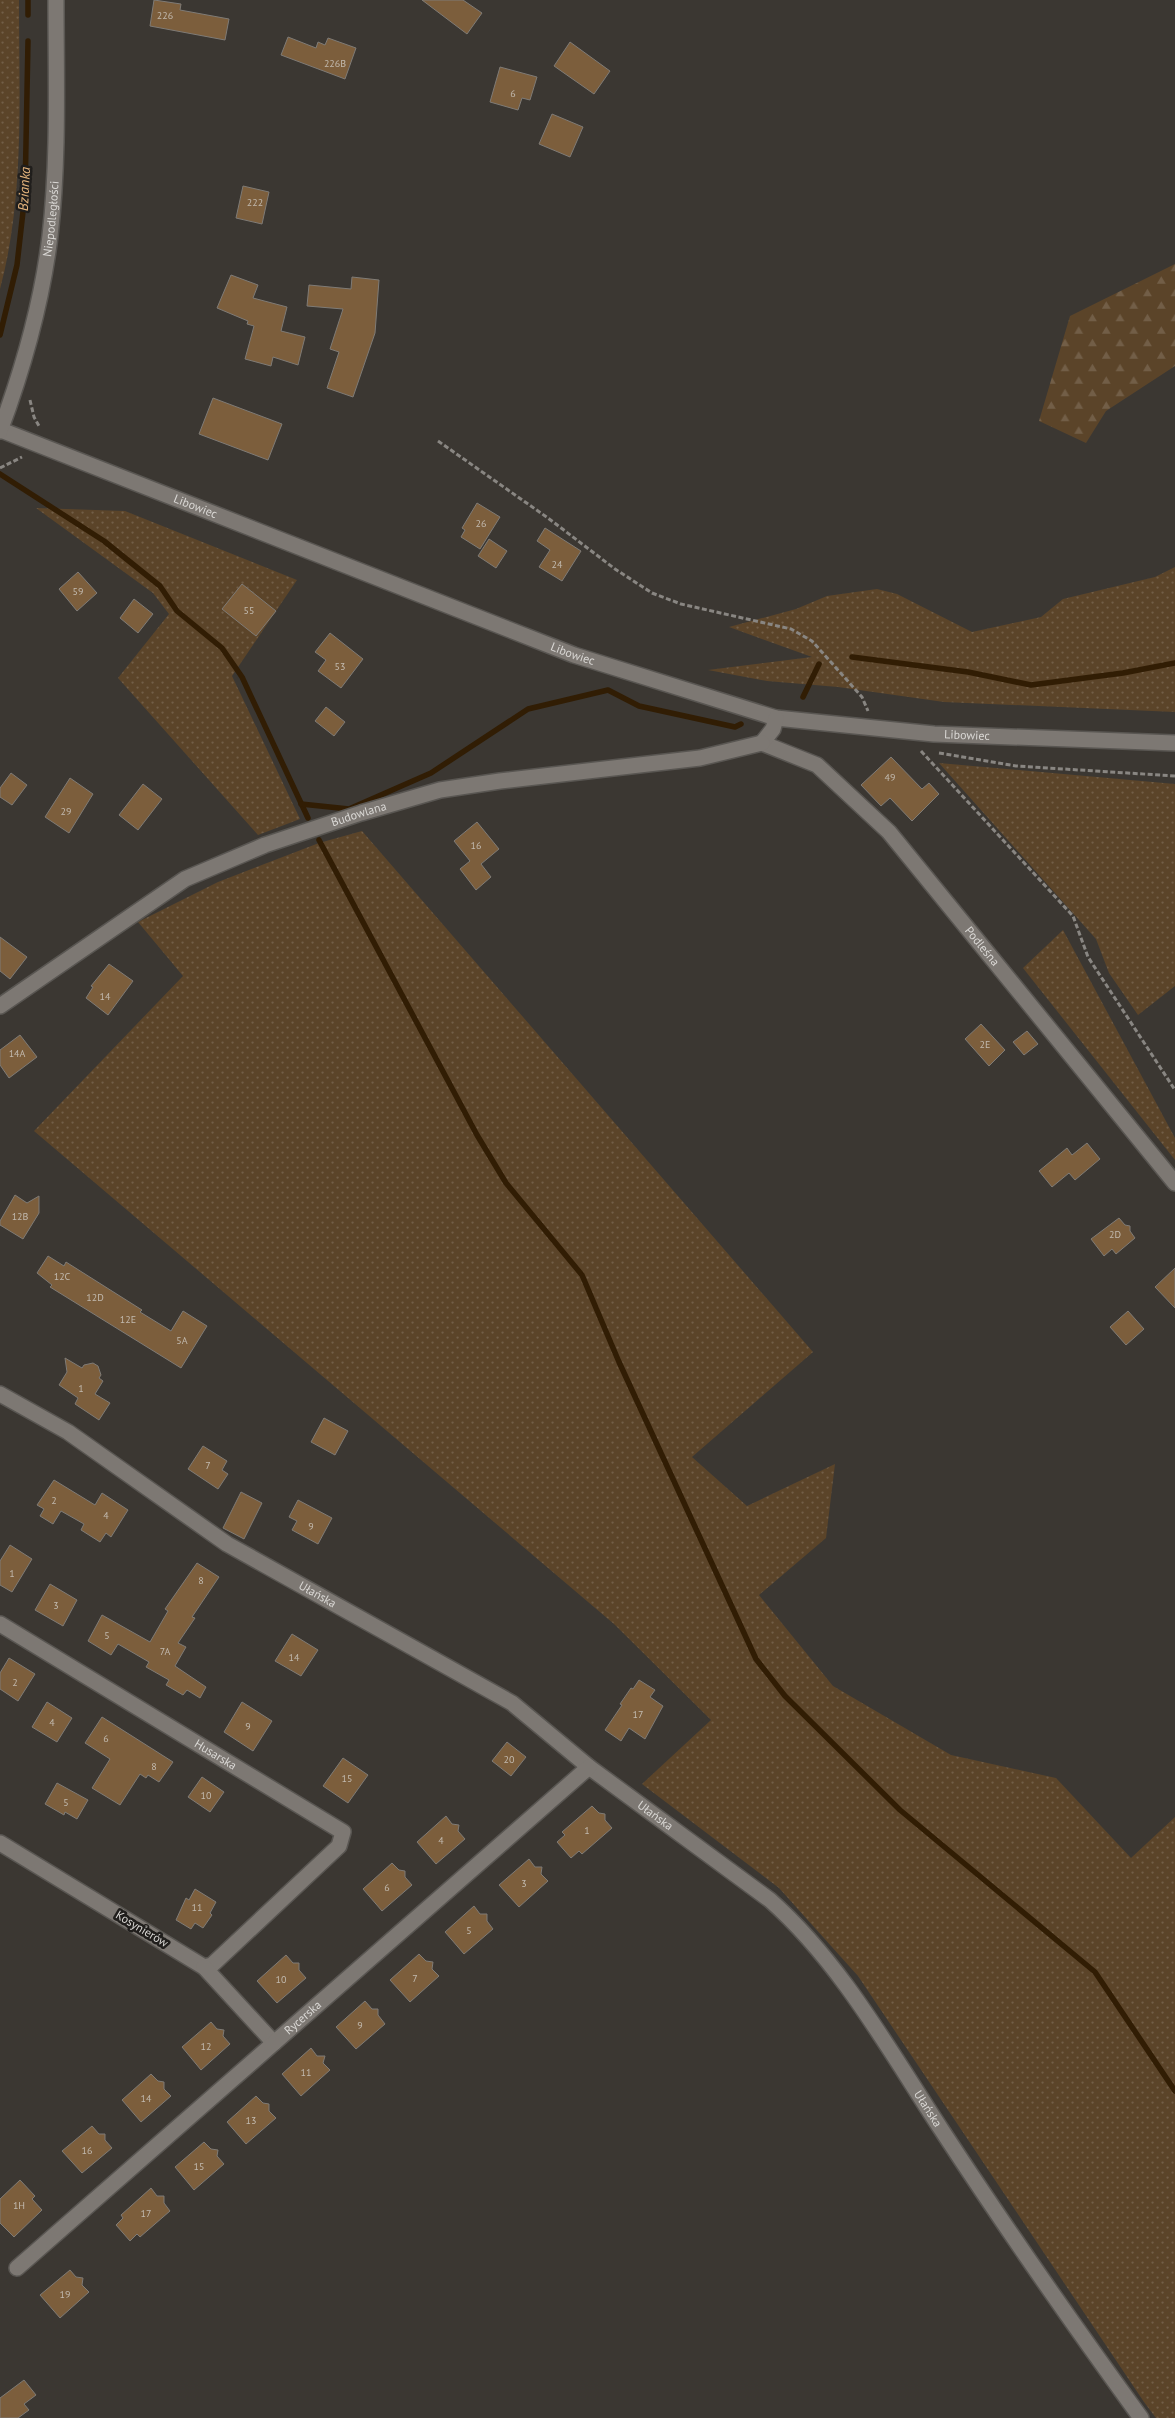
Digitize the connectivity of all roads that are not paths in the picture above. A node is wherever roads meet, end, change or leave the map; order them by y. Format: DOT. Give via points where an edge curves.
graph roads {
  1 [pos="56,0"];
  2 [pos="0,431"];
  3 [pos="776,718"];
  4 [pos="762,743"];
  5 [pos="1175,743"];
  6 [pos="0,1006"];
  7 [pos="1175,1183"];
  8 [pos="0,1394"];
  9 [pos="0,1624"];
  10 [pos="589,1767"];
  11 [pos="0,1843"];
  12 [pos="204,1967"];
  13 [pos="274,2044"];
  14 [pos="18,2268"];
  15 [pos="1141,2418"];
  1 -- 2 [label="street, Niepodległości" via="55,150 50,236 36,313"];
  2 -- 3 [label="street, Libowiec" via="574,655"];
  3 -- 4 [label="street" via="773,729"];
  3 -- 5 [label="street, Libowiec" via="934,734"];
  4 -- 6 [label="street, Budowlana" via="700,758 500,780 440,790 265,845 185,879"];
  4 -- 7 [label="street, Podleśna" via="817,765 889,832"];
  8 -- 10 [label="street, Ułańska" via="68,1432 227,1544 512,1703"];
  9 -- 12 [label="street, Husarska" via="343,1832 339,1846 212,1965"];
  10 -- 13 [label="street, Rycerska"];
  10 -- 15 [label="street, Ułańska" via="770,1900 826,1957 988,2201"];
  11 -- 12 [label="street, Kosynierów"];
  12 -- 13 [label="street, Kosynierów"];
  13 -- 14 [label="street, Rycerska"];
}
